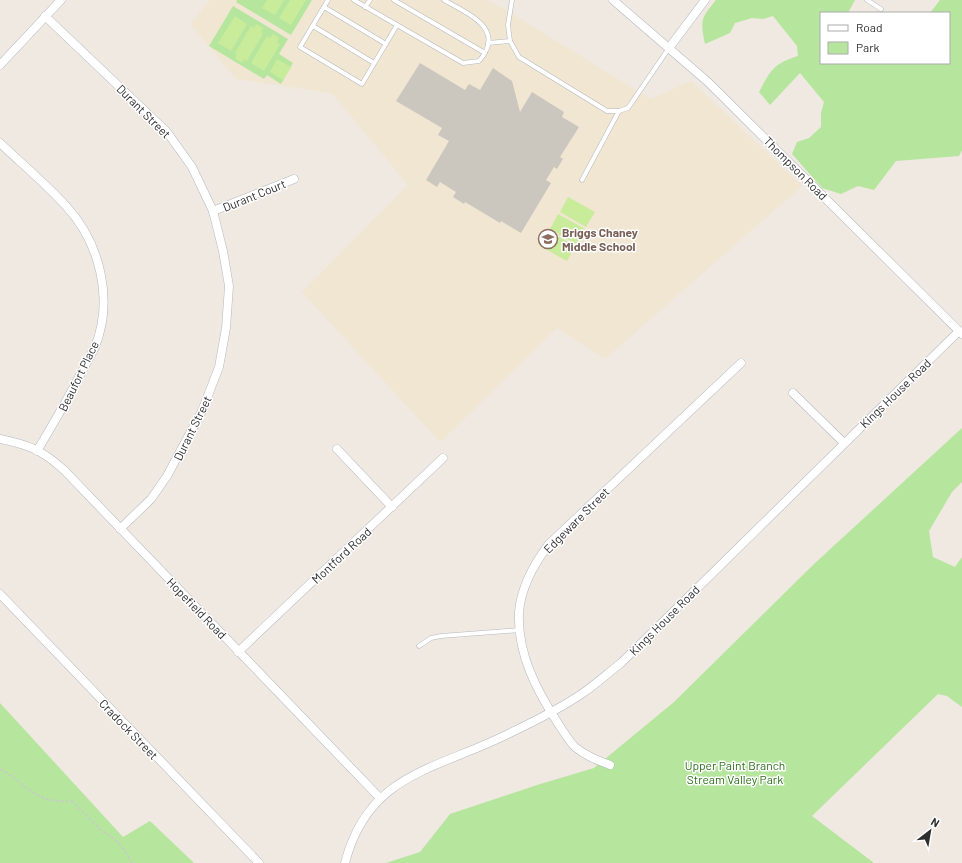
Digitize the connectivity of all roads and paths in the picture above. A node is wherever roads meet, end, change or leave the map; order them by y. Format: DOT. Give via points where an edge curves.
graph roads {
  1 [pos="61,0"];
  2 [pos="328,0"];
  3 [pos="354,0"];
  4 [pos="370,0"];
  5 [pos="394,0"];
  6 [pos="444,0"];
  7 [pos="512,0"];
  8 [pos="614,0"];
  9 [pos="705,0"];
  10 [pos="867,0"];
  11 [pos="324,7"];
  12 [pos="365,7"];
  13 [pos="881,9"];
  14 [pos="46,16"];
  15 [pos="397,25"];
  16 [pos="313,26"];
  17 [pos="510,41"];
  18 [pos="488,43"];
  19 [pos="386,44"];
  20 [pos="669,48"];
  21 [pos="485,53"];
  22 [pos="374,63"];
  23 [pos="0,65"];
  24 [pos="619,112"];
  25 [pos="0,143"];
  26 [pos="294,179"];
  27 [pos="582,180"];
  28 [pos="213,211"];
  29 [pos="961,332"];
  30 [pos="741,363"];
  31 [pos="793,393"];
  32 [pos="0,439"];
  33 [pos="844,443"];
  34 [pos="337,449"];
  35 [pos="37,451"];
  36 [pos="443,458"];
  37 [pos="392,507"];
  38 [pos="120,529"];
  39 [pos="0,594"];
  40 [pos="520,630"];
  41 [pos="419,646"];
  42 [pos="238,652"];
  43 [pos="551,712"];
  44 [pos="610,765"];
  45 [pos="0,769"];
  46 [pos="380,798"];
  47 [pos="132,863"];
  48 [pos="259,863"];
  49 [pos="345,863"];
  1 -- 14 [label="street"];
  2 -- 11 [label="lane"];
  3 -- 12 [label="lane"];
  4 -- 12 [label="lane"];
  5 -- 21 [label="lane"];
  6 -- 18 [label="lane" via="479,21 487,32"];
  7 -- 17 [label="lane" via="508,25"];
  8 -- 20 [label="street, Thompson Road"];
  9 -- 20 [label="street"];
  10 -- 13 [label="lane"];
  11 -- 16 [label="lane"];
  11 -- 19 [label="lane"];
  12 -- 15 [label="lane"];
  14 -- 23 [label="street"];
  14 -- 28 [label="street, Durant Street" via="167,132 192,167"];
  15 -- 19 [label="lane"];
  15 -- 21 [label="lane" via="463,63 479,61"];
  16 -- 22 [label="lane"];
  16 -- 22 [label="lane" via="300,47 341,72 362,84"];
  17 -- 18 [label="lane"];
  17 -- 24 [label="lane" via="520,57 607,111"];
  18 -- 21 [label="lane"];
  19 -- 22 [label="lane"];
  20 -- 24 [label="lane" via="628,108"];
  20 -- 29 [label="street, Thompson Road" via="708,82"];
  24 -- 27 [label="lane"];
  25 -- 35 [label="street, Beaufort Place" via="66,206 86,233 104,291 102,318 95,346 61,412"];
  26 -- 28 [label="street, Durant Court"];
  28 -- 38 [label="street, Durant Street" via="229,286 226,328 219,367 202,411 167,476 151,499"];
  29 -- 33 [label="street, Kings House Road"];
  30 -- 40 [label="street, Edgeware Street" via="549,544 525,584 519,612"];
  31 -- 33 [label="street"];
  32 -- 35 [label="street, Hopefield Road"];
  33 -- 43 [label="street, Kings House Road" via="621,662 583,694"];
  34 -- 37 [label="street"];
  35 -- 38 [label="street, Hopefield Road" via="46,454 64,470"];
  36 -- 37 [label="street, Montford Road"];
  37 -- 42 [label="street, Montford Road"];
  38 -- 42 [label="street, Hopefield Road"];
  39 -- 48 [label="street, Cradock Street"];
  40 -- 41 [label="lane" via="441,636 431,638"];
  40 -- 43 [label="street, Edgeware Street" via="521,646 530,672"];
  42 -- 46 [label="street, Hopefield Road"];
  43 -- 44 [label="street, Edgeware Street" via="574,746 588,756"];
  43 -- 46 [label="street, Kings House Road" via="508,734 413,775 395,785"];
  45 -- 47 [label="path" via="14,777 37,797 72,801 103,832 109,834 127,853"];
  46 -- 49 [label="street, Kings House Road" via="365,814 348,849"];
}
